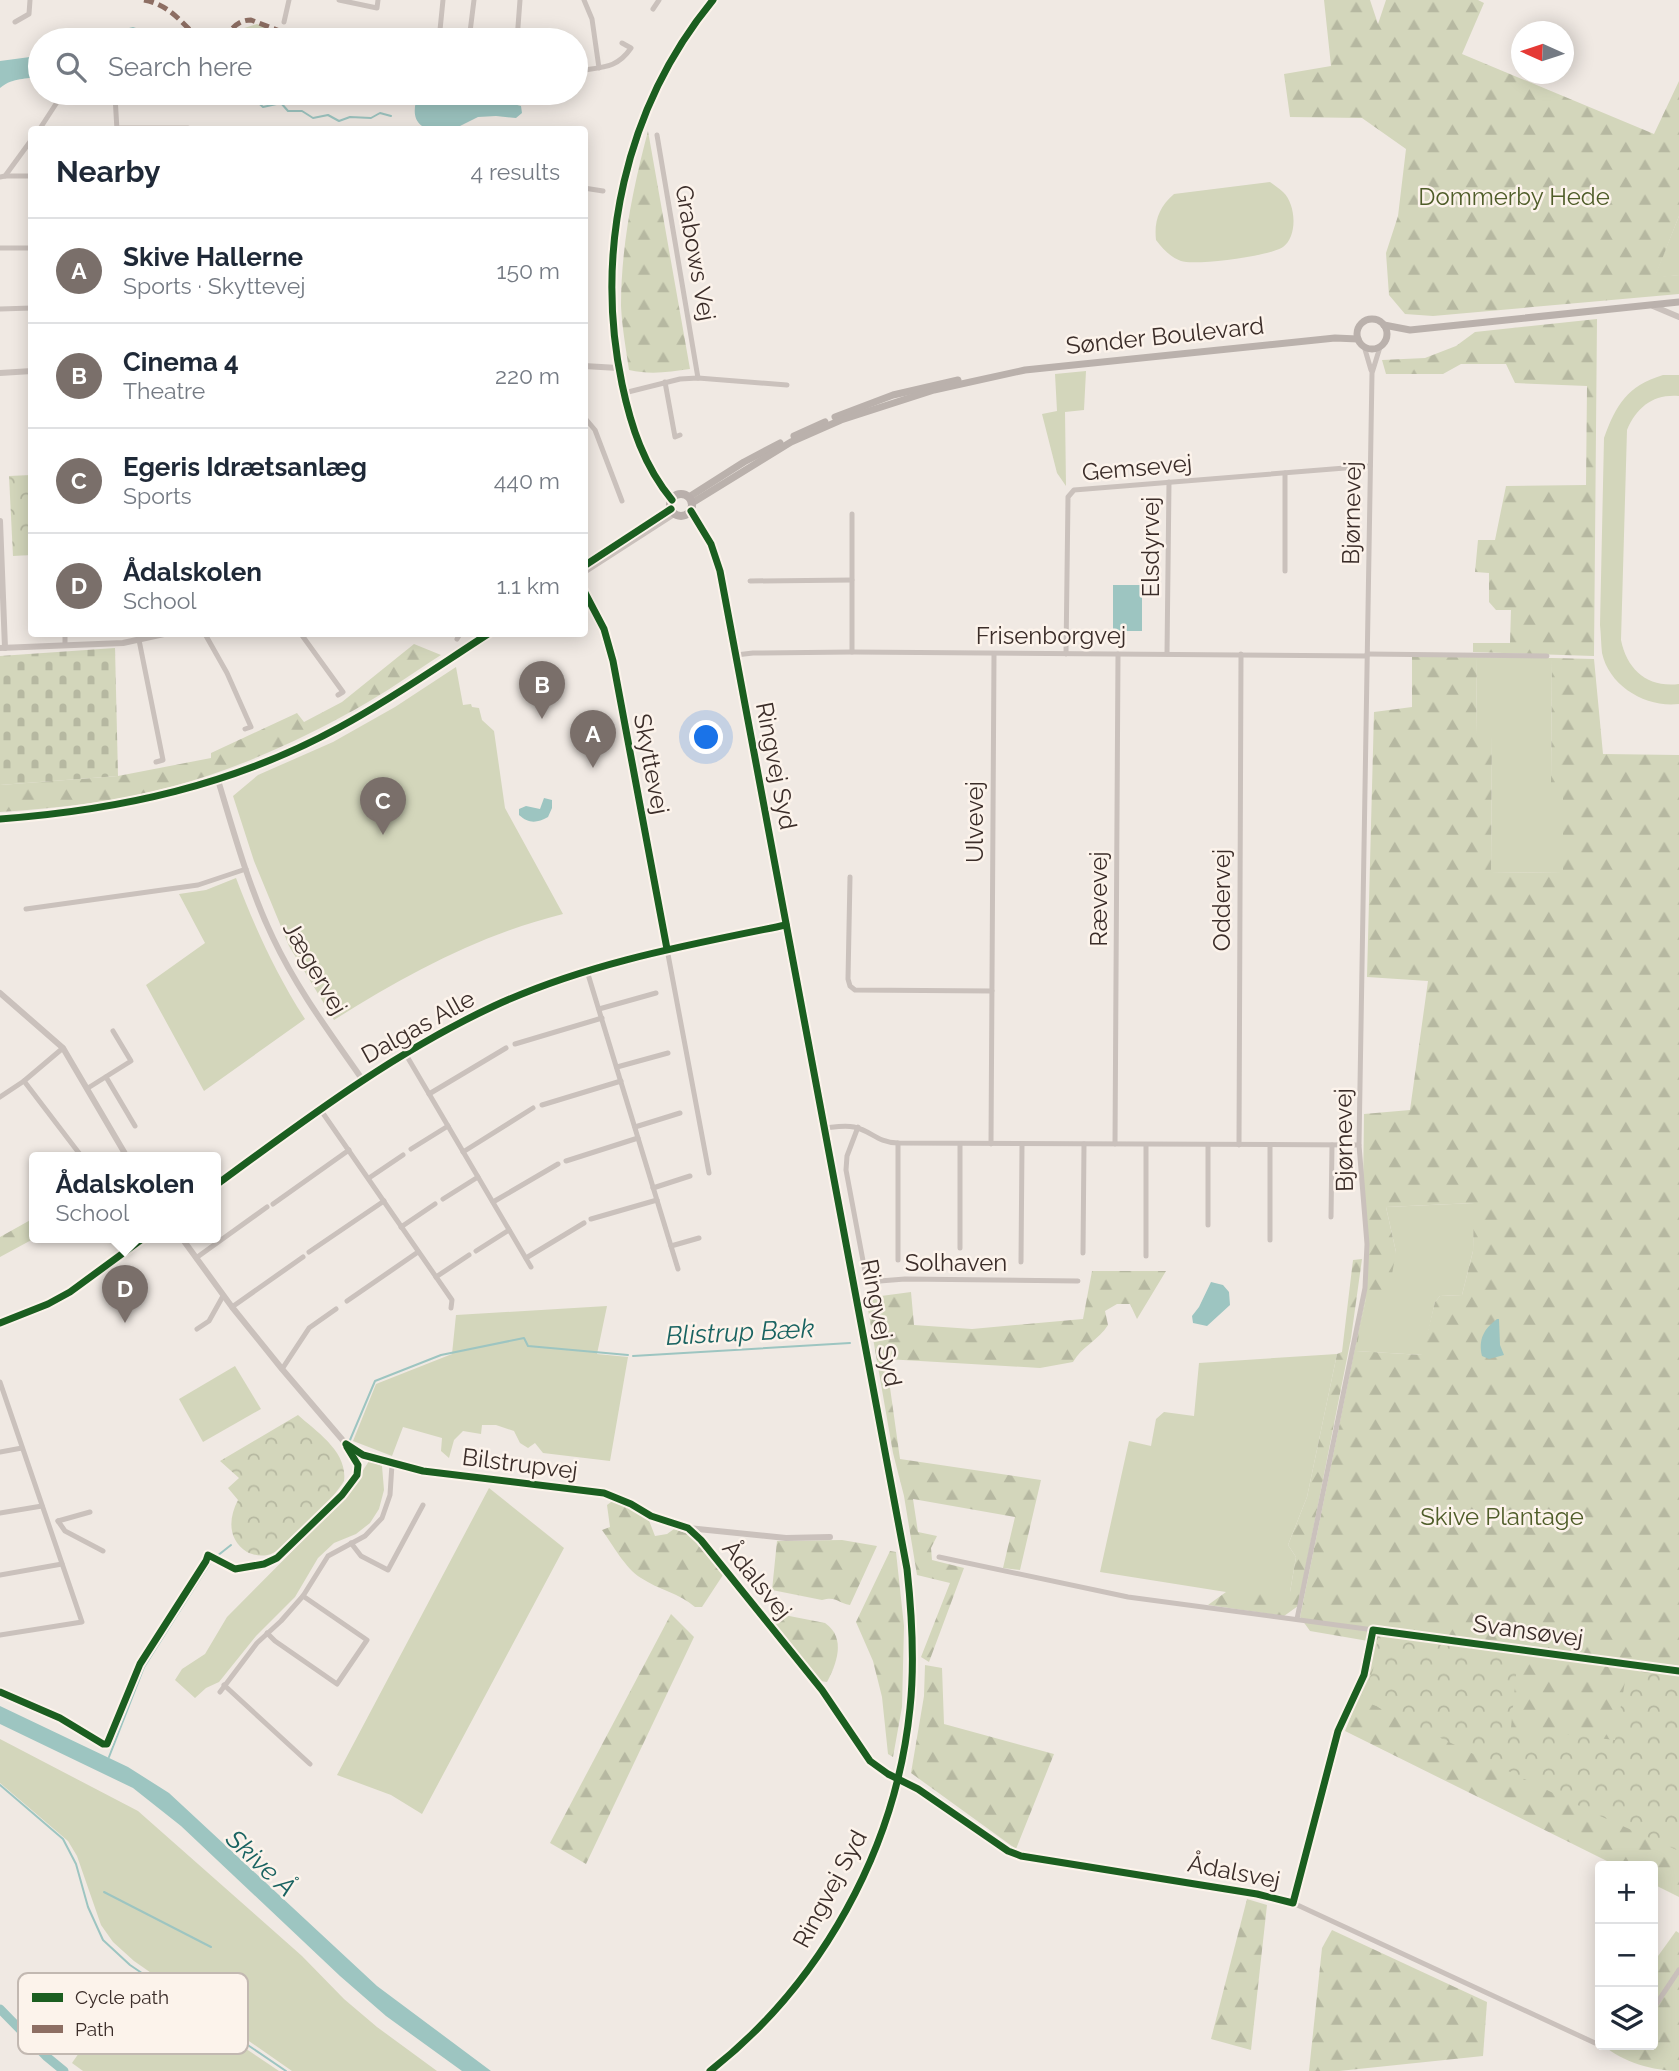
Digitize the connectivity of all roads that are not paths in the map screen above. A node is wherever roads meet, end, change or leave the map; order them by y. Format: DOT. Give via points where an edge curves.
graph roads {
  1 [pos="30,0"];
  2 [pos="289,0"];
  3 [pos="339,0"];
  4 [pos="378,0"];
  5 [pos="443,0"];
  6 [pos="474,0"];
  7 [pos="520,0"];
  8 [pos="584,0"];
  9 [pos="659,0"];
  10 [pos="713,0"];
  11 [pos="653,9"];
  12 [pos="15,22"];
  13 [pos="284,22"];
  14 [pos="440,28"];
  15 [pos="470,28"];
  16 [pos="518,28"];
  17 [pos="622,43"];
  18 [pos="599,68"];
  19 [pos="588,69"];
  20 [pos="55,105"];
  21 [pos="116,105"];
  22 [pos="42,126"];
  23 [pos="117,126"];
  24 [pos="657,135"];
  25 [pos="28,144"];
  26 [pos="28,176"];
  27 [pos="1,177"];
  28 [pos="588,189"];
  29 [pos="603,191"];
  30 [pos="0,248"];
  31 [pos="28,248"];
  32 [pos="1679,302"];
  33 [pos="1651,305"];
  34 [pos="28,308"];
  35 [pos="0,309"];
  36 [pos="1679,317"];
  37 [pos="1384,325"];
  38 [pos="1358,330"];
  39 [pos="1410,330"];
  40 [pos="1335,338"];
  41 [pos="1358,339"];
  42 [pos="1386,340"];
  43 [pos="1364,346"];
  44 [pos="1380,347"];
  45 [pos="588,366"];
  46 [pos="618,368"];
  47 [pos="28,371"];
  48 [pos="0,373"];
  49 [pos="1371,373"];
  50 [pos="698,378"];
  51 [pos="665,382"];
  52 [pos="787,385"];
  53 [pos="624,393"];
  54 [pos="588,422"];
  55 [pos="680,435"];
  56 [pos="1370,466"];
  57 [pos="1285,473"];
  58 [pos="1168,482"];
  59 [pos="622,501"];
  60 [pos="673,504"];
  61 [pos="689,506"];
  62 [pos="852,514"];
  63 [pos="0,521"];
  64 [pos="588,563"];
  65 [pos="588,569"];
  66 [pos="1285,571"];
  67 [pos="852,580"];
  68 [pos="750,581"];
  69 [pos="588,599"];
  70 [pos="65,637"];
  71 [pos="207,637"];
  72 [pos="303,637"];
  73 [pos="483,637"];
  74 [pos="137,638"];
  75 [pos="65,645"];
  76 [pos="3,648"];
  77 [pos="852,652"];
  78 [pos="994,654"];
  79 [pos="1066,654"];
  80 [pos="1118,654"];
  81 [pos="1167,654"];
  82 [pos="1241,654"];
  83 [pos="736,655"];
  84 [pos="1367,655"];
  85 [pos="1547,656"];
  86 [pos="338,695"];
  87 [pos="245,729"];
  88 [pos="156,762"];
  89 [pos="218,780"];
  90 [pos="0,819"];
  91 [pos="246,869"];
  92 [pos="850,877"];
  93 [pos="26,909"];
  94 [pos="786,925"];
  95 [pos="667,949"];
  96 [pos="587,971"];
  97 [pos="992,991"];
  98 [pos="0,993"];
  99 [pos="656,993"];
  100 [pos="599,1009"];
  101 [pos="602,1018"];
  102 [pos="113,1031"];
  103 [pos="515,1044"];
  104 [pos="62,1048"];
  105 [pos="506,1048"];
  106 [pos="405,1053"];
  107 [pos="668,1053"];
  108 [pos="617,1067"];
  109 [pos="106,1077"];
  110 [pos="362,1079"];
  111 [pos="24,1081"];
  112 [pos="621,1081"];
  113 [pos="88,1088"];
  114 [pos="429,1094"];
  115 [pos="0,1097"];
  116 [pos="542,1105"];
  117 [pos="533,1108"];
  118 [pos="320,1109"];
  119 [pos="680,1113"];
  120 [pos="135,1126"];
  121 [pos="448,1126"];
  122 [pos="635,1126"];
  123 [pos="858,1127"];
  124 [pos="825,1128"];
  125 [pos="638,1139"];
  126 [pos="898,1143"];
  127 [pos="960,1144"];
  128 [pos="991,1144"];
  129 [pos="1023,1144"];
  130 [pos="1084,1144"];
  131 [pos="1115,1144"];
  132 [pos="1146,1144"];
  133 [pos="1208,1145"];
  134 [pos="1239,1145"];
  135 [pos="1270,1145"];
  136 [pos="1332,1145"];
  137 [pos="1359,1145"];
  138 [pos="411,1149"];
  139 [pos="349,1150"];
  140 [pos="78,1152"];
  141 [pos="124,1152"];
  142 [pos="463,1152"];
  143 [pos="403,1155"];
  144 [pos="566,1161"];
  145 [pos="558,1164"];
  146 [pos="709,1173"];
  147 [pos="690,1176"];
  148 [pos="478,1177"];
  149 [pos="369,1178"];
  150 [pos="221,1181"];
  151 [pos="653,1188"];
  152 [pos="443,1199"];
  153 [pos="657,1200"];
  154 [pos="384,1201"];
  155 [pos="493,1202"];
  156 [pos="273,1204"];
  157 [pos="435,1204"];
  158 [pos="267,1208"];
  159 [pos="1331,1217"];
  160 [pos="591,1219"];
  161 [pos="584,1223"];
  162 [pos="1208,1225"];
  163 [pos="401,1227"];
  164 [pos="509,1230"];
  165 [pos="699,1238"];
  166 [pos="221,1240"];
  167 [pos="1270,1240"];
  168 [pos="137,1243"];
  169 [pos="185,1243"];
  170 [pos="217,1243"];
  171 [pos="671,1246"];
  172 [pos="960,1248"];
  173 [pos="476,1251"];
  174 [pos="309,1252"];
  175 [pos="418,1252"];
  176 [pos="1083,1253"];
  177 [pos="469,1255"];
  178 [pos="1146,1256"];
  179 [pos="303,1257"];
  180 [pos="196,1258"];
  181 [pos="526,1258"];
  182 [pos="898,1260"];
  183 [pos="1021,1262"];
  184 [pos="531,1267"];
  185 [pos="678,1269"];
  186 [pos="436,1277"];
  187 [pos="1078,1280"];
  188 [pos="223,1296"];
  189 [pos="346,1301"];
  190 [pos="232,1307"];
  191 [pos="451,1308"];
  192 [pos="336,1309"];
  193 [pos="0,1323"];
  194 [pos="197,1329"];
  195 [pos="282,1369"];
  196 [pos="0,1382"];
  197 [pos="1,1392"];
  198 [pos="22,1448"];
  199 [pos="0,1452"];
  200 [pos="392,1464"];
  201 [pos="423,1505"];
  202 [pos="42,1506"];
  203 [pos="90,1512"];
  204 [pos="0,1513"];
  205 [pos="58,1521"];
  206 [pos="49,1525"];
  207 [pos="688,1528"];
  208 [pos="830,1537"];
  209 [pos="351,1543"];
  210 [pos="103,1551"];
  211 [pos="939,1557"];
  212 [pos="62,1564"];
  213 [pos="0,1575"];
  214 [pos="303,1596"];
  215 [pos="1297,1619"];
  216 [pos="1373,1630"];
  217 [pos="267,1633"];
  218 [pos="0,1635"];
  219 [pos="1679,1671"];
  220 [pos="224,1685"];
  221 [pos="822,1690"];
  222 [pos="220,1692"];
  223 [pos="310,1764"];
  224 [pos="975,1829"];
  225 [pos="1293,1903"];
  226 [pos="1679,1970"];
  227 [pos="1658,2002"];
  228 [pos="1595,2041"];
  229 [pos="710,2071"];
  1 -- 12 [label="street" via="29,14"];
  2 -- 13 [label="street"];
  3 -- 4 [label="street" via="377,8"];
  5 -- 14 [label="street"];
  6 -- 15 [label="street"];
  7 -- 16 [label="street"];
  8 -- 18 [label="street" via="592,19"];
  9 -- 11 [label="street"];
  10 -- 46 [label="main road" via="664,74 640,127 624,180 614,232 611,286"];
  17 -- 18 [label="street" via="631,48 624,57 613,66"];
  18 -- 19 [label="street"];
  20 -- 22 [label="street"];
  21 -- 23 [label="street"];
  24 -- 50 [label="street, Grabows Vej"];
  25 -- 27 [label="street"];
  26 -- 27 [label="street"];
  28 -- 29 [label="street"];
  30 -- 31 [label="street"];
  32 -- 33 [label="main road"];
  33 -- 36 [label="street"];
  33 -- 39 [label="main road"];
  34 -- 35 [label="street"];
  37 -- 38 [label="main road" via="1369,319"];
  37 -- 39 [label="main road"];
  37 -- 42 [label="main road"];
  38 -- 40 [label="main road, Sønder Boulevard"];
  38 -- 41 [label="main road"];
  39 -- 42 [label="main road"];
  40 -- 41 [label="main road, Sønder Boulevard"];
  40 -- 61 [label="main road, Sønder Boulevard" via="1000,374 934,390 841,420 791,442"];
  41 -- 43 [label="main road"];
  42 -- 44 [label="main road"];
  43 -- 44 [label="main road"];
  43 -- 49 [label="street, Bjørnevej"];
  44 -- 49 [label="street, Bjørnevej"];
  45 -- 46 [label="street"];
  46 -- 53 [label="main road"];
  47 -- 48 [label="street"];
  49 -- 56 [label="street, Bjørnevej"];
  50 -- 51 [label="street"];
  50 -- 52 [label="street"];
  51 -- 53 [label="street"];
  51 -- 55 [label="street" via="674,436"];
  53 -- 60 [label="main road" via="647,464"];
  54 -- 59 [label="street"];
  56 -- 57 [label="street, Gemsevej"];
  56 -- 84 [label="street, Bjørnevej"];
  57 -- 58 [label="street, Gemsevej"];
  57 -- 66 [label="street"];
  58 -- 79 [label="street, Gemsevej" via="1070,492"];
  58 -- 81 [label="street, Elsdyrvej"];
  60 -- 61 [label="main road"];
  60 -- 61 [label="main road" via="682,494"];
  60 -- 64 [label="street"];
  60 -- 65 [label="street"];
  61 -- 83 [label="main road, Ringvej Syd" via="711,544 720,572"];
  62 -- 67 [label="street"];
  63 -- 76 [label="street"];
  67 -- 68 [label="street"];
  67 -- 77 [label="street"];
  69 -- 95 [label="street, Skyttevej" via="604,629 613,661"];
  70 -- 75 [label="street"];
  71 -- 87 [label="street" via="251,727"];
  72 -- 86 [label="street" via="343,692"];
  73 -- 89 [label="street" via="340,727"];
  74 -- 75 [label="street"];
  74 -- 88 [label="street" via="163,761"];
  75 -- 76 [label="street"];
  77 -- 78 [label="street, Frisenborgvej"];
  77 -- 83 [label="street, Frisenborgvej"];
  78 -- 79 [label="street, Frisenborgvej"];
  78 -- 97 [label="street, Ulvevej"];
  79 -- 80 [label="street, Frisenborgvej"];
  80 -- 81 [label="street, Frisenborgvej"];
  80 -- 131 [label="street, Rævevej"];
  81 -- 82 [label="street, Frisenborgvej"];
  82 -- 84 [label="street, Frisenborgvej"];
  82 -- 134 [label="street, Oddervej"];
  83 -- 94 [label="main road, Ringvej Syd"];
  84 -- 85 [label="street"];
  84 -- 137 [label="street, Bjørnevej"];
  89 -- 90 [label="street" via="97,809"];
  89 -- 91 [label="street, Jægervej"];
  91 -- 93 [label="street" via="198,885"];
  91 -- 110 [label="street, Jægervej" via="290,971"];
  92 -- 97 [label="street" via="850,986 855,990"];
  94 -- 95 [label="street, Dalgas Alle"];
  94 -- 124 [label="main road, Ringvej Syd"];
  95 -- 96 [label="street, Dalgas Alle"];
  95 -- 146 [label="street, Skyttevej"];
  96 -- 100 [label="street"];
  96 -- 106 [label="street, Dalgas Alle" via="493,1007"];
  97 -- 128 [label="street, Ulvevej"];
  98 -- 104 [label="street"];
  99 -- 100 [label="street"];
  100 -- 101 [label="street"];
  101 -- 103 [label="street"];
  101 -- 108 [label="street"];
  102 -- 109 [label="street" via="131,1061"];
  104 -- 111 [label="street"];
  104 -- 113 [label="street"];
  105 -- 114 [label="street"];
  106 -- 110 [label="street, Dalgas Alle"];
  106 -- 114 [label="street"];
  107 -- 108 [label="street"];
  108 -- 112 [label="street"];
  109 -- 113 [label="street"];
  109 -- 120 [label="street"];
  110 -- 118 [label="street, Dalgas Alle"];
  111 -- 115 [label="street"];
  111 -- 140 [label="street"];
  112 -- 116 [label="street"];
  112 -- 122 [label="street"];
  113 -- 141 [label="street"];
  114 -- 121 [label="street"];
  117 -- 142 [label="street"];
  118 -- 139 [label="street"];
  118 -- 150 [label="street, Dalgas Alle"];
  119 -- 122 [label="street"];
  121 -- 138 [label="street"];
  121 -- 142 [label="street"];
  122 -- 125 [label="street"];
  123 -- 124 [label="street"];
  123 -- 126 [label="street" via="878,1139"];
  123 -- 187 [label="street, Solhaven" via="846,1170 867,1282"];
  124 -- 229 [label="main road, Ringvej Syd" via="907,1569 913,1641 910,1708 901,1766 883,1827 835,1930 771,2015"];
  125 -- 144 [label="street"];
  125 -- 151 [label="street"];
  126 -- 127 [label="street"];
  126 -- 182 [label="street"];
  127 -- 128 [label="street"];
  127 -- 172 [label="street"];
  128 -- 129 [label="street"];
  129 -- 130 [label="street"];
  129 -- 183 [label="street"];
  130 -- 131 [label="street"];
  130 -- 176 [label="street"];
  131 -- 132 [label="street"];
  132 -- 133 [label="street"];
  132 -- 178 [label="street"];
  133 -- 134 [label="street"];
  133 -- 162 [label="street"];
  134 -- 135 [label="street"];
  135 -- 136 [label="street"];
  135 -- 167 [label="street"];
  136 -- 137 [label="street"];
  136 -- 159 [label="street"];
  137 -- 215 [label="street, Bjørnevej" via="1367,1244 1365,1288"];
  139 -- 149 [label="street"];
  139 -- 156 [label="street"];
  142 -- 148 [label="street"];
  143 -- 149 [label="street"];
  145 -- 155 [label="street"];
  147 -- 151 [label="street"];
  148 -- 152 [label="street"];
  148 -- 155 [label="street"];
  149 -- 154 [label="street"];
  151 -- 153 [label="street"];
  153 -- 160 [label="street"];
  153 -- 171 [label="street"];
  154 -- 163 [label="street"];
  154 -- 174 [label="street"];
  155 -- 164 [label="street"];
  157 -- 163 [label="street"];
  158 -- 166 [label="street"];
  161 -- 181 [label="street"];
  163 -- 175 [label="street"];
  164 -- 173 [label="street"];
  164 -- 181 [label="street"];
  165 -- 171 [label="street"];
  168 -- 193 [label="street" via="70,1292"];
  169 -- 180 [label="street, Bilstrupvej"];
  170 -- 180 [label="street"];
  171 -- 185 [label="street"];
  175 -- 186 [label="street"];
  175 -- 189 [label="street"];
  177 -- 186 [label="street"];
  179 -- 190 [label="street"];
  180 -- 188 [label="street, Bilstrupvej"];
  181 -- 184 [label="street"];
  186 -- 191 [label="street" via="452,1300"];
  188 -- 190 [label="street, Bilstrupvej"];
  188 -- 194 [label="street" via="209,1321"];
  190 -- 195 [label="street, Bilstrupvej"];
  192 -- 195 [label="street" via="309,1328"];
  195 -- 200 [label="street, Bilstrupvej" via="346,1444"];
  196 -- 197 [label="street"];
  197 -- 198 [label="street"];
  198 -- 199 [label="street"];
  198 -- 202 [label="street"];
  200 -- 207 [label="street, Bilstrupvej" via="604,1493"];
  200 -- 209 [label="street" via="382,1518"];
  201 -- 209 [label="street" via="388,1570 361,1556"];
  202 -- 204 [label="street"];
  202 -- 206 [label="street"];
  203 -- 205 [label="street"];
  205 -- 206 [label="street"];
  205 -- 210 [label="street" via="65,1531"];
  206 -- 212 [label="street"];
  207 -- 208 [label="street, Bilstrupvej" via="786,1538"];
  207 -- 221 [label="street, Ådalsvej"];
  209 -- 214 [label="street" via="328,1556"];
  211 -- 215 [label="street, Svansøvej" via="1092,1591"];
  212 -- 213 [label="street"];
  212 -- 218 [label="street" via="82,1622"];
  214 -- 217 [label="street"];
  214 -- 217 [label="street" via="367,1640 337,1684"];
  215 -- 216 [label="street, Svansøvej"];
  216 -- 219 [label="street, Svansøvej"];
  216 -- 225 [label="street, Ådalsvej" via="1364,1675 1338,1731"];
  217 -- 220 [label="street"];
  220 -- 222 [label="street"];
  220 -- 223 [label="street"];
  224 -- 225 [label="street, Ådalsvej" via="1021,1856"];
  225 -- 228 [label="street, Ådalsvej"];
  226 -- 227 [label="street"];
}
